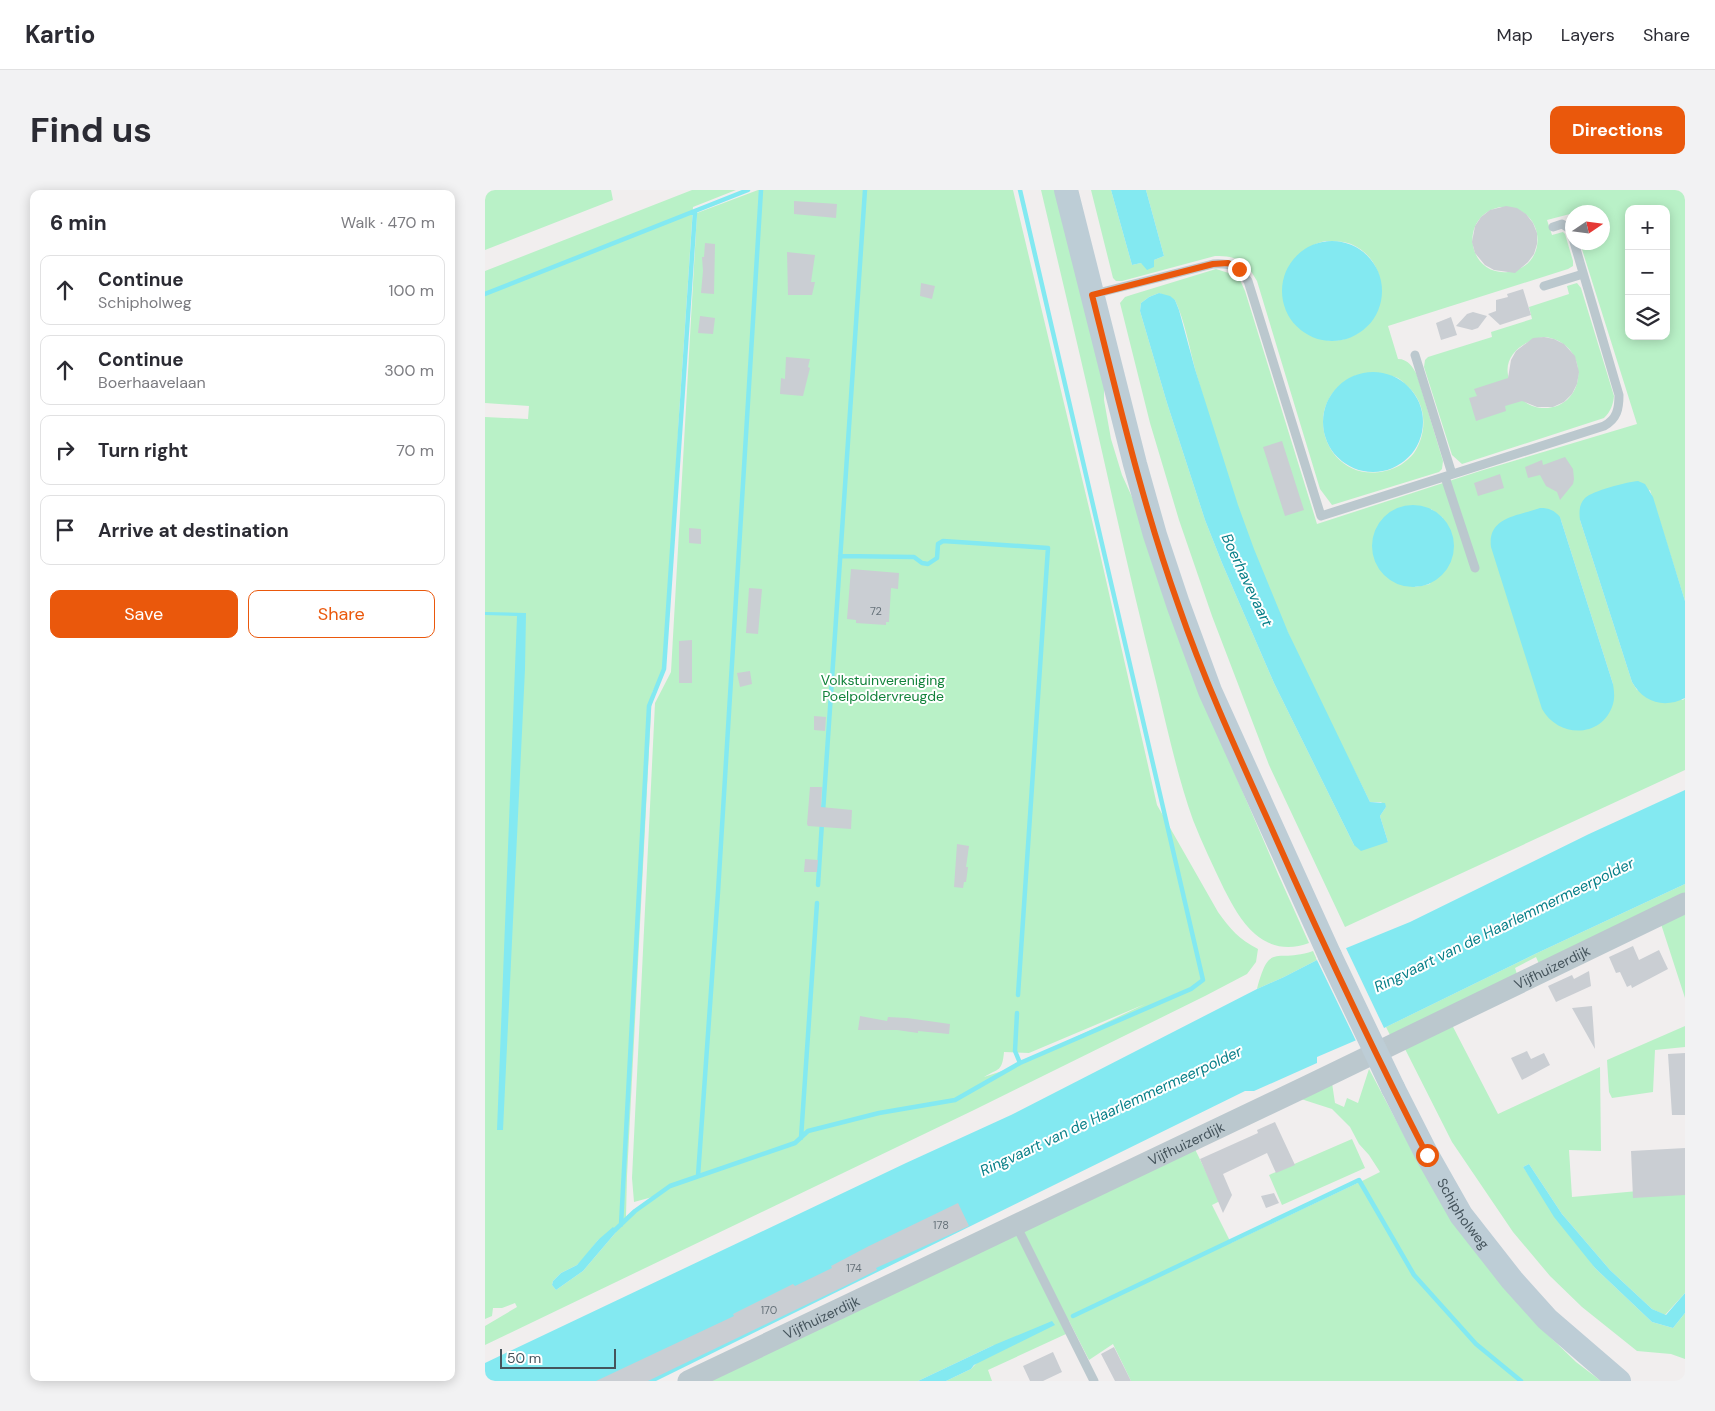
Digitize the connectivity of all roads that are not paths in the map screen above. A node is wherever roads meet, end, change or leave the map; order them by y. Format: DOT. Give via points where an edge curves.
graph roads {
  1 [pos="1066,190"];
  2 [pos="1565,226"];
  3 [pos="1553,227"];
  4 [pos="1576,250"];
  5 [pos="1583,274"];
  6 [pos="1544,286"];
  7 [pos="1101,292"];
  8 [pos="1415,355"];
  9 [pos="1449,475"];
  10 [pos="1475,568"];
  11 [pos="1685,903"];
  12 [pos="1016,1225"];
  13 [pos="689,1381"];
  14 [pos="1094,1381"];
  15 [pos="1619,1381"];
  1 -- 7 [label="main road, Schipholweg"];
  2 -- 3 [label="lane"];
  4 -- 5 [label="lane"];
  5 -- 6 [label="lane"];
  5 -- 9 [label="lane" via="1619,395 1619,407 1612,422"];
  7 -- 9 [label="lane" via="1213,264 1228,263 1239,269 1248,281 1321,516"];
  7 -- 15 [label="main road, Schipholweg, bridge" via="1135,464 1178,604 1210,691 1330,956 1427,1155 1461,1214 1547,1319"];
  8 -- 9 [label="lane"];
  9 -- 10 [label="lane"];
  11 -- 12 [label="street, Vijfhuizerdijk"];
  12 -- 13 [label="street, Vijfhuizerdijk"];
  12 -- 14 [label="lane"];
}
